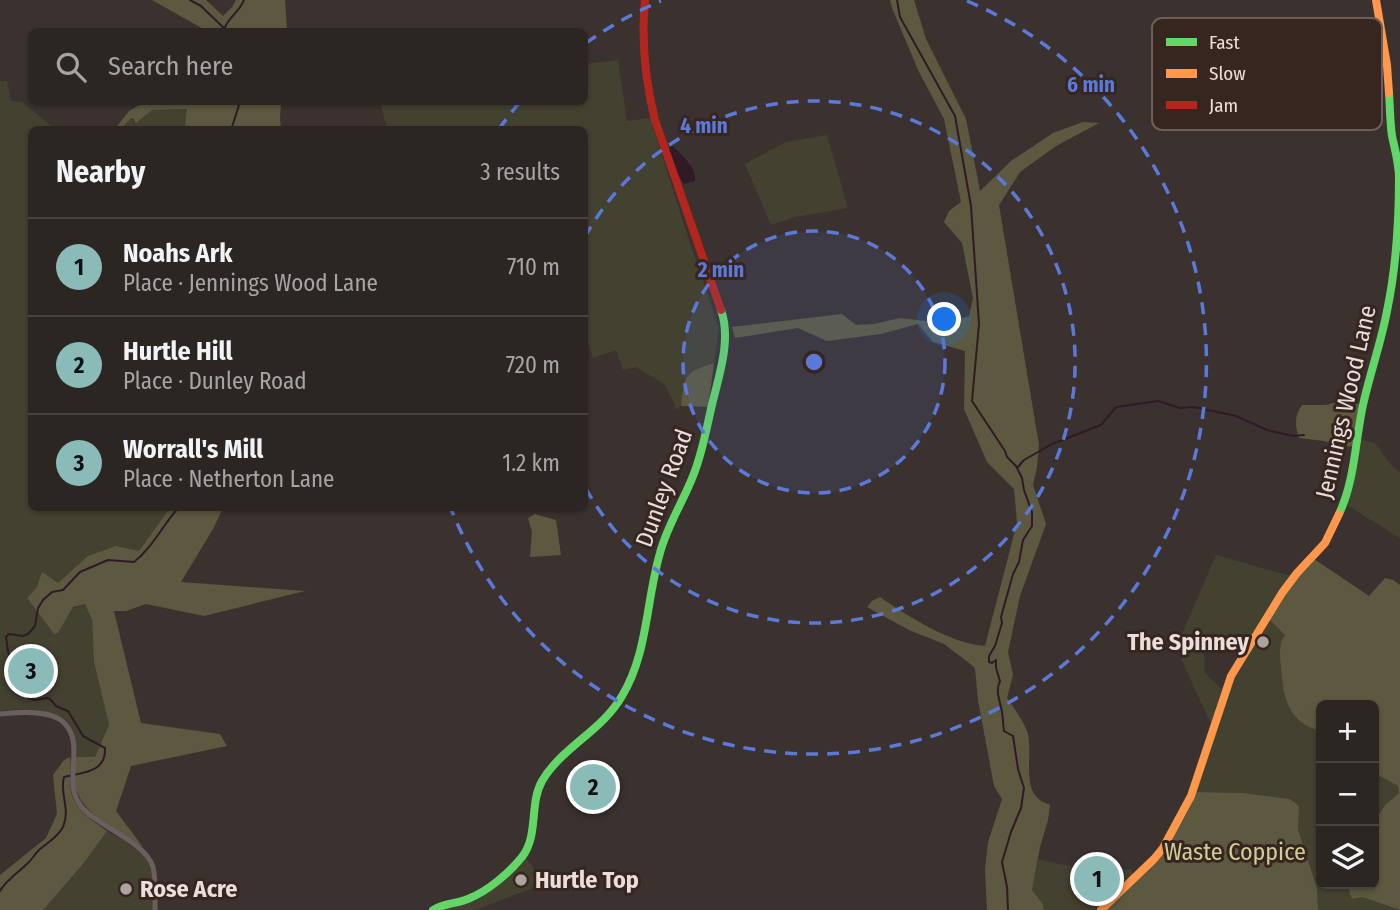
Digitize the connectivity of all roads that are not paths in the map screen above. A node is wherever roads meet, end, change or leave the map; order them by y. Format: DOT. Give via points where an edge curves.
graph roads {
  1 [pos="645,0"];
  2 [pos="1376,0"];
  3 [pos="1378,18"];
  4 [pos="1382,40"];
  5 [pos="0,714"];
  6 [pos="155,910"];
  7 [pos="433,910"];
  8 [pos="1101,910"];
  1 -- 7 [label="street, Dunley Road" via="642,37 649,96 723,316 724,341 710,414 696,467 658,558 638,657 622,697 606,719 542,781 522,857 478,895"];
  2 -- 3 [label="street, Jennings Wood Lane"];
  4 -- 8 [label="street, Jennings Wood Lane" via="1398,160 1397,241 1387,312 1345,503 1325,543 1282,593 1228,682 1191,796 1163,848"];
  5 -- 6 [label="street" via="21,712 63,722 73,739 76,799 86,812 148,858"];
}
